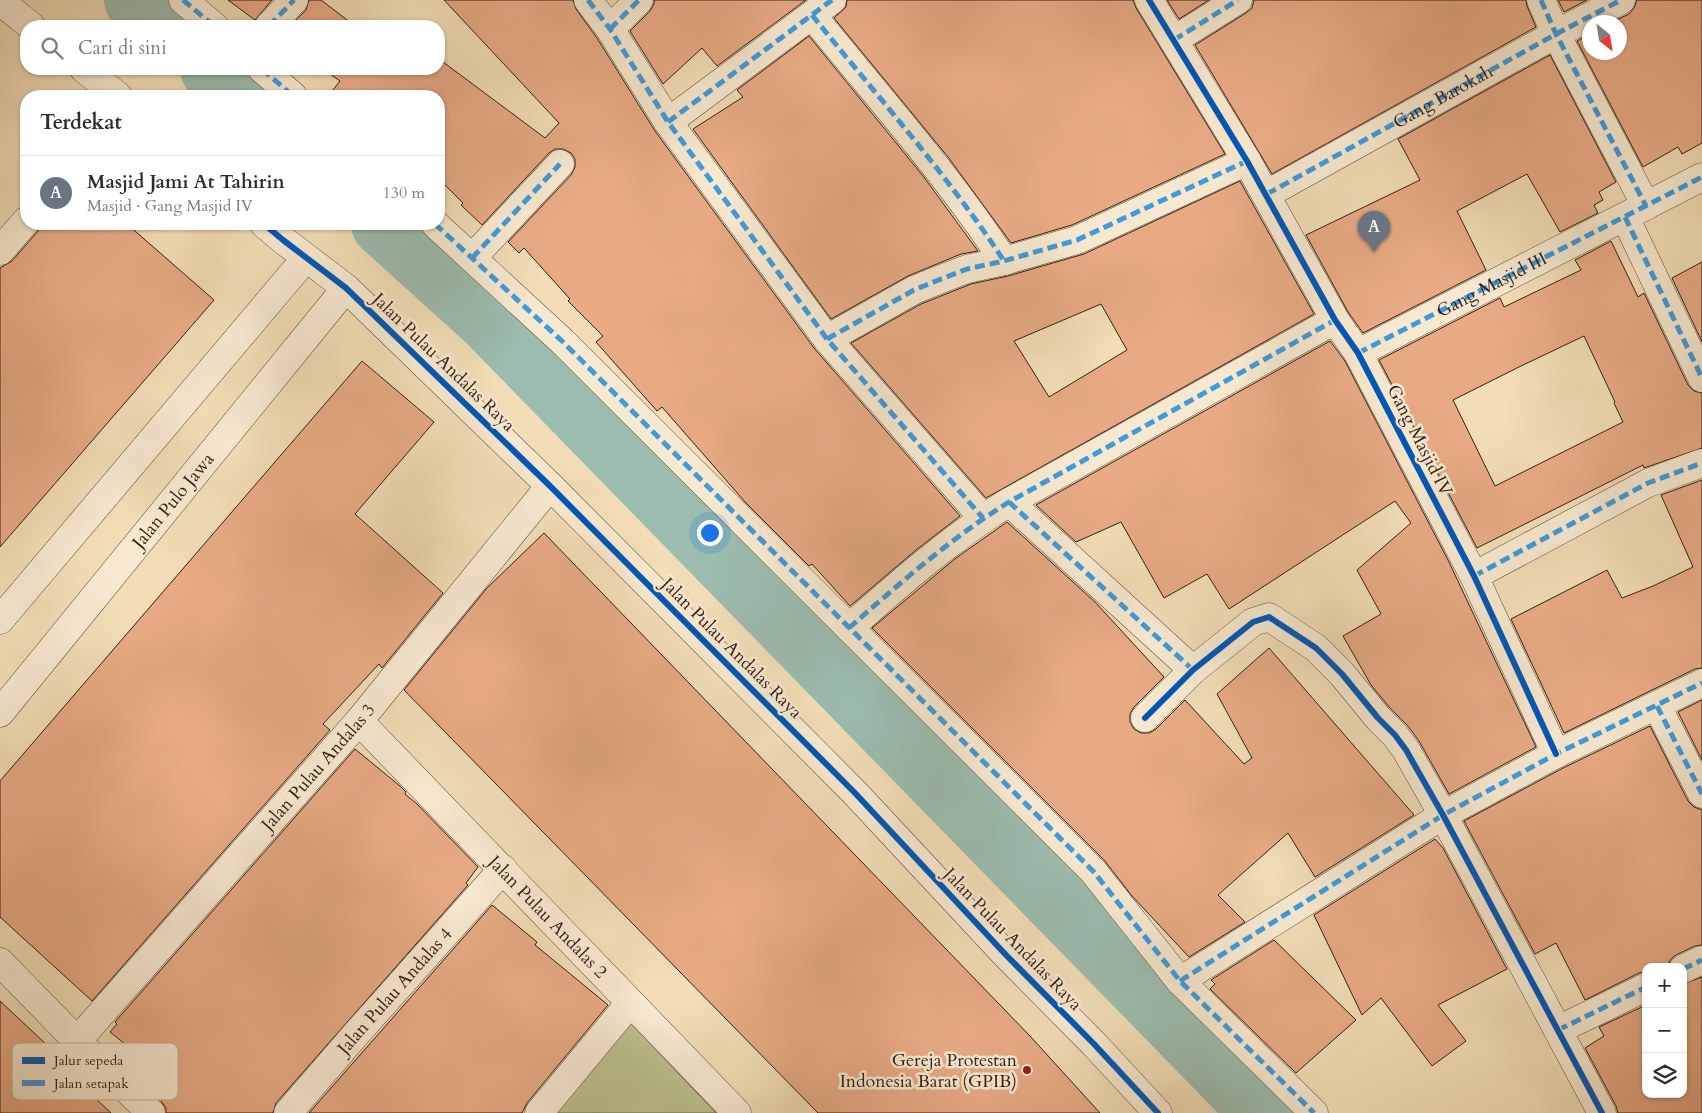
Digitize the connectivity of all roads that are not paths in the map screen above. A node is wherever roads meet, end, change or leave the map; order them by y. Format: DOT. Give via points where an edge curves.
graph roads {
  1 [pos="183,0"];
  2 [pos="294,0"];
  3 [pos="588,0"];
  4 [pos="639,0"];
  5 [pos="1149,0"];
  6 [pos="1238,0"];
  7 [pos="1541,0"];
  8 [pos="1621,0"];
  9 [pos="0,1"];
  10 [pos="822,7"];
  11 [pos="24,20"];
  12 [pos="207,20"];
  13 [pos="274,20"];
  14 [pos="610,29"];
  15 [pos="1556,34"];
  16 [pos="1174,40"];
  17 [pos="92,75"];
  18 [pos="269,75"];
  19 [pos="110,90"];
  20 [pos="286,90"];
  21 [pos="668,122"];
  22 [pos="1247,161"];
  23 [pos="560,164"];
  24 [pos="1702,177"];
  25 [pos="1267,194"];
  26 [pos="1635,212"];
  27 [pos="20,228"];
  28 [pos="271,230"];
  29 [pos="442,230"];
  30 [pos="0,252"];
  31 [pos="306,258"];
  32 [pos="472,258"];
  33 [pos="1004,261"];
  34 [pos="346,288"];
  35 [pos="1335,320"];
  36 [pos="827,339"];
  37 [pos="1358,352"];
  38 [pos="1702,378"];
  39 [pos="1702,463"];
  40 [pos="550,486"];
  41 [pos="1009,502"];
  42 [pos="983,518"];
  43 [pos="1474,576"];
  44 [pos="0,620"];
  45 [pos="849,628"];
  46 [pos="1193,670"];
  47 [pos="1702,683"];
  48 [pos="1657,706"];
  49 [pos="0,713"];
  50 [pos="1145,718"];
  51 [pos="358,720"];
  52 [pos="1556,754"];
  53 [pos="1702,794"];
  54 [pos="1443,815"];
  55 [pos="503,869"];
  56 [pos="1702,960"];
  57 [pos="0,962"];
  58 [pos="1687,967"];
  59 [pos="1180,981"];
  60 [pos="1642,989"];
  61 [pos="630,1003"];
  62 [pos="1558,1030"];
  63 [pos="77,1041"];
  64 [pos="138,1100"];
  65 [pos="151,1113"];
  66 [pos="288,1113"];
  67 [pos="539,1113"];
  68 [pos="737,1113"];
  69 [pos="1158,1113"];
  70 [pos="1314,1113"];
  71 [pos="1602,1113"];
  1 -- 12 [label="street"];
  2 -- 13 [label="street"];
  3 -- 14 [label="street"];
  4 -- 14 [label="street"];
  5 -- 16 [label="street, Gang Masjid IV"];
  6 -- 16 [label="street"];
  7 -- 15 [label="street"];
  8 -- 15 [label="street, Gang Barokah"];
  9 -- 11 [label="street"];
  10 -- 21 [label="street"];
  10 -- 33 [label="street"];
  14 -- 21 [label="street"];
  15 -- 25 [label="street, Gang Barokah"];
  15 -- 26 [label="street"];
  16 -- 22 [label="street, Gang Masjid IV"];
  17 -- 19 [label="street"];
  18 -- 20 [label="street"];
  21 -- 36 [label="street"];
  22 -- 25 [label="street, Gang Masjid IV"];
  22 -- 33 [label="street" via="1077,240"];
  23 -- 32 [label="street"];
  24 -- 26 [label="street, Gang Masjid III"];
  25 -- 35 [label="street, Gang Masjid IV"];
  26 -- 37 [label="street, Gang Masjid III"];
  26 -- 38 [label="street"];
  27 -- 30 [label="street"];
  28 -- 31 [label="street, Jalan Pulau Andalas Raya"];
  29 -- 32 [label="street"];
  31 -- 34 [label="street, Jalan Pulau Andalas Raya"];
  31 -- 44 [label="street"];
  32 -- 45 [label="street" via="563,342"];
  33 -- 36 [label="street" via="967,269 914,290"];
  34 -- 40 [label="street, Jalan Pulau Andalas Raya"];
  34 -- 49 [label="street, Jalan Pulo Jawa"];
  35 -- 37 [label="street, Gang Masjid IV"];
  35 -- 41 [label="street"];
  36 -- 42 [label="street"];
  37 -- 43 [label="street, Gang Masjid IV"];
  39 -- 43 [label="street" via="1648,483"];
  40 -- 51 [label="street, Jalan Pulau Andalas 3"];
  40 -- 69 [label="street, Jalan Pulau Andalas Raya" via="855,794"];
  41 -- 42 [label="street"];
  41 -- 46 [label="street"];
  42 -- 45 [label="street" via="904,578"];
  43 -- 52 [label="street, Gang Masjid IV"];
  45 -- 59 [label="street" via="1094,871"];
  46 -- 50 [label="street"];
  46 -- 54 [label="street" via="1253,622 1269,617 1316,648 1342,674 1406,750"];
  47 -- 48 [label="street"];
  48 -- 52 [label="street"];
  48 -- 53 [label="street"];
  51 -- 55 [label="street, Jalan Pulau Andalas 2"];
  51 -- 63 [label="street, Jalan Pulau Andalas 3"];
  52 -- 54 [label="street"];
  54 -- 59 [label="street"];
  54 -- 62 [label="street"];
  55 -- 61 [label="street, Jalan Pulau Andalas 2"];
  55 -- 66 [label="street, Jalan Pulau Andalas 4"];
  56 -- 58 [label="street"];
  57 -- 63 [label="street"];
  59 -- 70 [label="street"];
  60 -- 62 [label="street"];
  61 -- 67 [label="street"];
  61 -- 68 [label="street, Jalan Pulau Andalas 2"];
  62 -- 71 [label="street"];
  64 -- 65 [label="street"];
}
